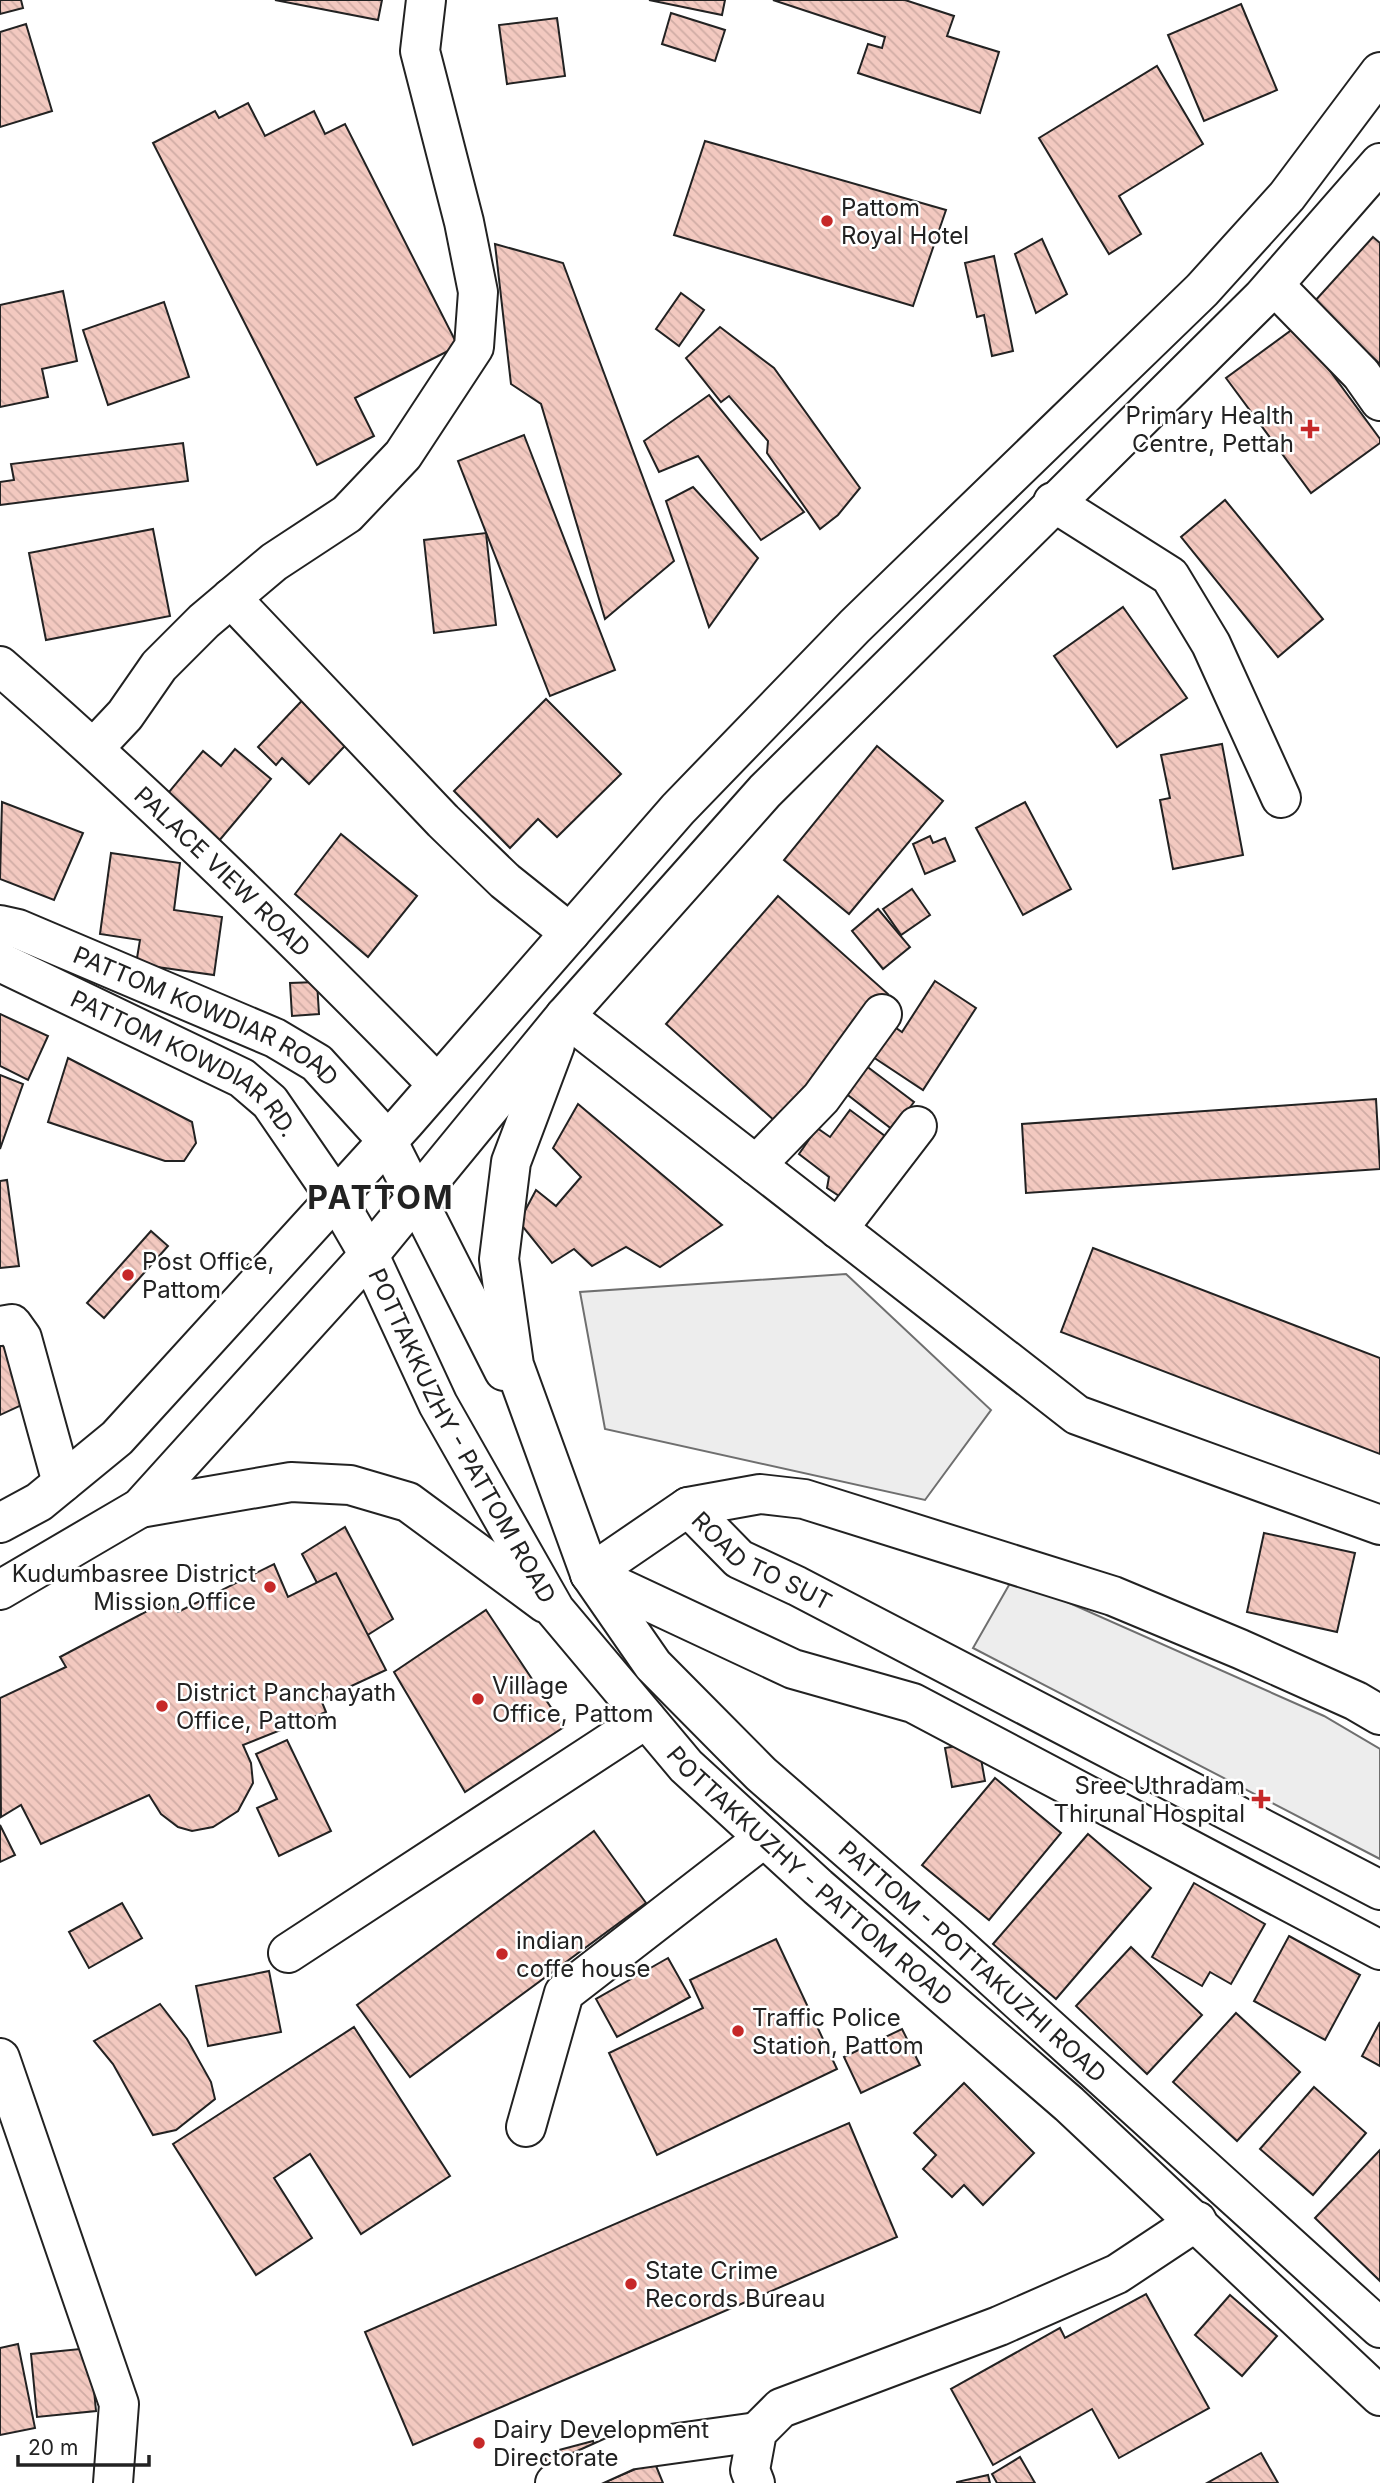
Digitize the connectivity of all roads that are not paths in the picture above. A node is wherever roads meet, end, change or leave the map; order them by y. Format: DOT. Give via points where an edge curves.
graph roads {
  1 [pos="426,0"];
  2 [pos="1380,72"];
  3 [pos="1380,163"];
  4 [pos="1274,285"];
  5 [pos="1380,401"];
  6 [pos="1053,502"];
  7 [pos="231,598"];
  8 [pos="0,666"];
  9 [pos="94,748"];
  10 [pos="1280,798"];
  11 [pos="0,925"];
  12 [pos="569,933"];
  13 [pos="0,962"];
  14 [pos="882,1014"];
  15 [pos="565,1016"];
  16 [pos="436,1083"];
  17 [pos="917,1126"];
  18 [pos="387,1140"];
  19 [pos="756,1165"];
  20 [pos="417,1195"];
  21 [pos="336,1198"];
  22 [pos="838,1229"];
  23 [pos="369,1255"];
  24 [pos="0,1326"];
  25 [pos="544,1455"];
  26 [pos="62,1483"];
  27 [pos="688,1507"];
  28 [pos="140,1508"];
  29 [pos="0,1523"];
  30 [pos="1380,1525"];
  31 [pos="590,1574"];
  32 [pos="0,1590"];
  33 [pos="555,1610"];
  34 [pos="1380,1715"];
  35 [pos="646,1719"];
  36 [pos="764,1838"];
  37 [pos="1380,1890"];
  38 [pos="1380,1950"];
  39 [pos="288,1954"];
  40 [pos="0,2058"];
  41 [pos="526,2127"];
  42 [pos="1197,2221"];
  43 [pos="1380,2328"];
  44 [pos="1380,2396"];
  45 [pos="757,2432"];
  46 [pos="113,2483"];
  47 [pos="555,2483"];
  48 [pos="755,2483"];
  1 -- 7 [label="main road" via="421,51 477,283 474,347 403,455 347,514 274,562"];
  2 -- 12 [label="main road" via="1287,196 1202,290 855,626 678,809"];
  3 -- 4 [label="main road"];
  4 -- 5 [label="main road" via="1361,374"];
  4 -- 6 [label="main road"];
  6 -- 10 [label="main road" via="1170,576 1212,644"];
  6 -- 15 [label="main road" via="765,791"];
  7 -- 9 [label="main road" via="159,666 125,715"];
  7 -- 12 [label="main road" via="443,821 505,881"];
  8 -- 9 [label="main road, PALACE VIEW ROAD"];
  9 -- 16 [label="main road, PALACE VIEW ROAD" via="293,937"];
  11 -- 18 [label="main road, PATTOM KOWDIAR ROAD" via="275,1038 317,1063"];
  12 -- 16 [label="main road"];
  13 -- 21 [label="main road, PATTOM KOWDIAR RD." via="242,1078 270,1102"];
  14 -- 19 [label="main road" via="821,1098"];
  15 -- 19 [label="main road"];
  15 -- 20 [label="main road"];
  15 -- 25 [label="main road" via="511,1162 499,1259 514,1365"];
  16 -- 18 [label="main road"];
  17 -- 22 [label="main road"];
  18 -- 20 [label="main road, PATTOM KOWDIAR ROAD"];
  18 -- 21 [label="main road"];
  19 -- 22 [label="main road"];
  20 -- 23 [label="main road"];
  20 -- 25 [label="main road, PATTOM KOWDIAR ROAD"];
  21 -- 23 [label="main road"];
  21 -- 26 [label="main road" via="117,1438"];
  22 -- 30 [label="main road" via="1077,1415"];
  23 -- 28 [label="main road"];
  23 -- 33 [label="main road, POTTAKKUZHY - PATTOM ROAD" via="438,1404"];
  24 -- 26 [label="main road" via="12,1324 22,1338"];
  25 -- 31 [label="main road, PATTOM - POTTAKUZHI ROAD"];
  26 -- 29 [label="main road"];
  27 -- 31 [label="main road"];
  27 -- 34 [label="main road, ROAD TO SUT" via="760,1494 804,1499 1113,1596"];
  27 -- 37 [label="main road, ROAD TO SUT" via="739,1559"];
  28 -- 32 [label="main road"];
  28 -- 33 [label="main road" via="291,1482 350,1485 408,1502"];
  31 -- 38 [label="main road" via="793,1669 913,1703"];
  31 -- 43 [label="main road, PATTOM - POTTAKUZHI ROAD" via="653,1665 761,1774"];
  33 -- 35 [label="main road, POTTAKKUZHY - PATTOM ROAD"];
  35 -- 36 [label="main road, POTTAKKUZHY - PATTOM ROAD" via="686,1766"];
  35 -- 39 [label="main road"];
  36 -- 41 [label="main road" via="564,1993"];
  36 -- 42 [label="main road, POTTAKKUZHY - PATTOM ROAD"];
  40 -- 46 [label="main road" via="119,2404"];
  42 -- 44 [label="main road, POTTAKKUZHY - PATTOM ROAD"];
  42 -- 45 [label="main road" via="1117,2274 999,2326 781,2408"];
  45 -- 47 [label="main road" via="628,2450"];
  45 -- 48 [label="main road" via="750,2470"];
}
